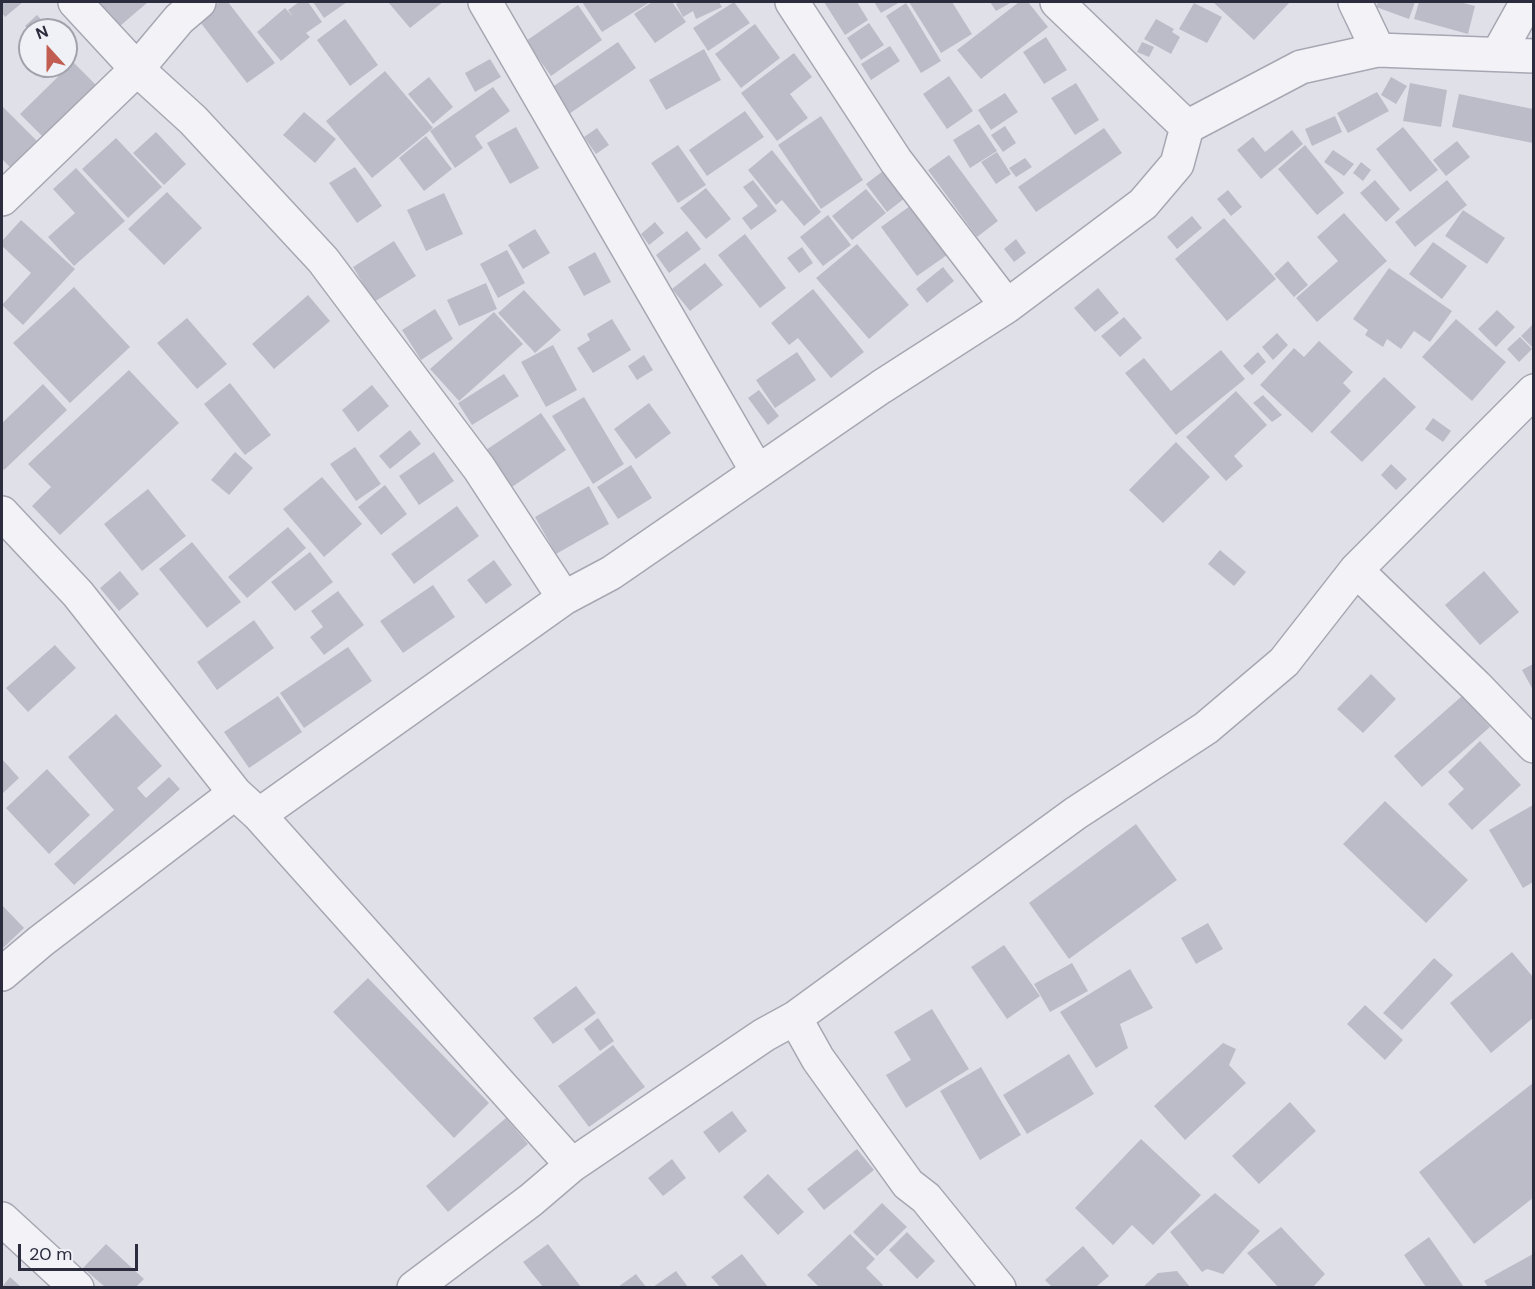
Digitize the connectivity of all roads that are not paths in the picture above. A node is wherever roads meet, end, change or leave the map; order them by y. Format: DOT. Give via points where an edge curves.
graph roads {
  1 [pos="75,2"];
  2 [pos="199,2"];
  3 [pos="485,2"];
  4 [pos="792,2"];
  5 [pos="1057,2"];
  6 [pos="1355,2"];
  7 [pos="1527,2"];
  8 [pos="1378,50"];
  9 [pos="1498,54"];
  10 [pos="1533,56"];
  11 [pos="137,69"];
  12 [pos="1187,127"];
  13 [pos="2,199"];
  14 [pos="1007,306"];
  15 [pos="1533,391"];
  16 [pos="757,471"];
  17 [pos="2,513"];
  18 [pos="1356,570"];
  19 [pos="564,598"];
  20 [pos="1533,746"];
  21 [pos="235,793"];
  22 [pos="259,815"];
  23 [pos="2,974"];
  24 [pos="795,1018"];
  25 [pos="572,1165"];
  26 [pos="2,1219"];
  27 [pos="76,1287"];
  28 [pos="414,1287"];
  29 [pos="999,1287"];
  1 -- 11 [label="street"];
  2 -- 11 [label="street" via="179,19"];
  3 -- 16 [label="street"];
  4 -- 14 [label="street" via="897,161"];
  5 -- 12 [label="street"];
  6 -- 8 [label="street"];
  7 -- 9 [label="street"];
  8 -- 9 [label="street"];
  8 -- 12 [label="street" via="1301,67"];
  9 -- 10 [label="street"];
  11 -- 13 [label="street"];
  11 -- 19 [label="street" via="193,120 323,260 478,468"];
  12 -- 14 [label="street" via="1177,164 1143,204"];
  14 -- 16 [label="street"];
  15 -- 18 [label="street"];
  16 -- 19 [label="street" via="611,573"];
  17 -- 21 [label="street" via="78,594"];
  18 -- 20 [label="street"];
  18 -- 24 [label="street" via="1284,662 1206,728 1076,813"];
  19 -- 22 [label="street"];
  21 -- 22 [label="street"];
  21 -- 23 [label="street"];
  22 -- 25 [label="street"];
  24 -- 25 [label="street"];
  24 -- 29 [label="street" via="818,1059 908,1184 926,1198"];
  25 -- 28 [label="street"];
  26 -- 27 [label="street"];
}
